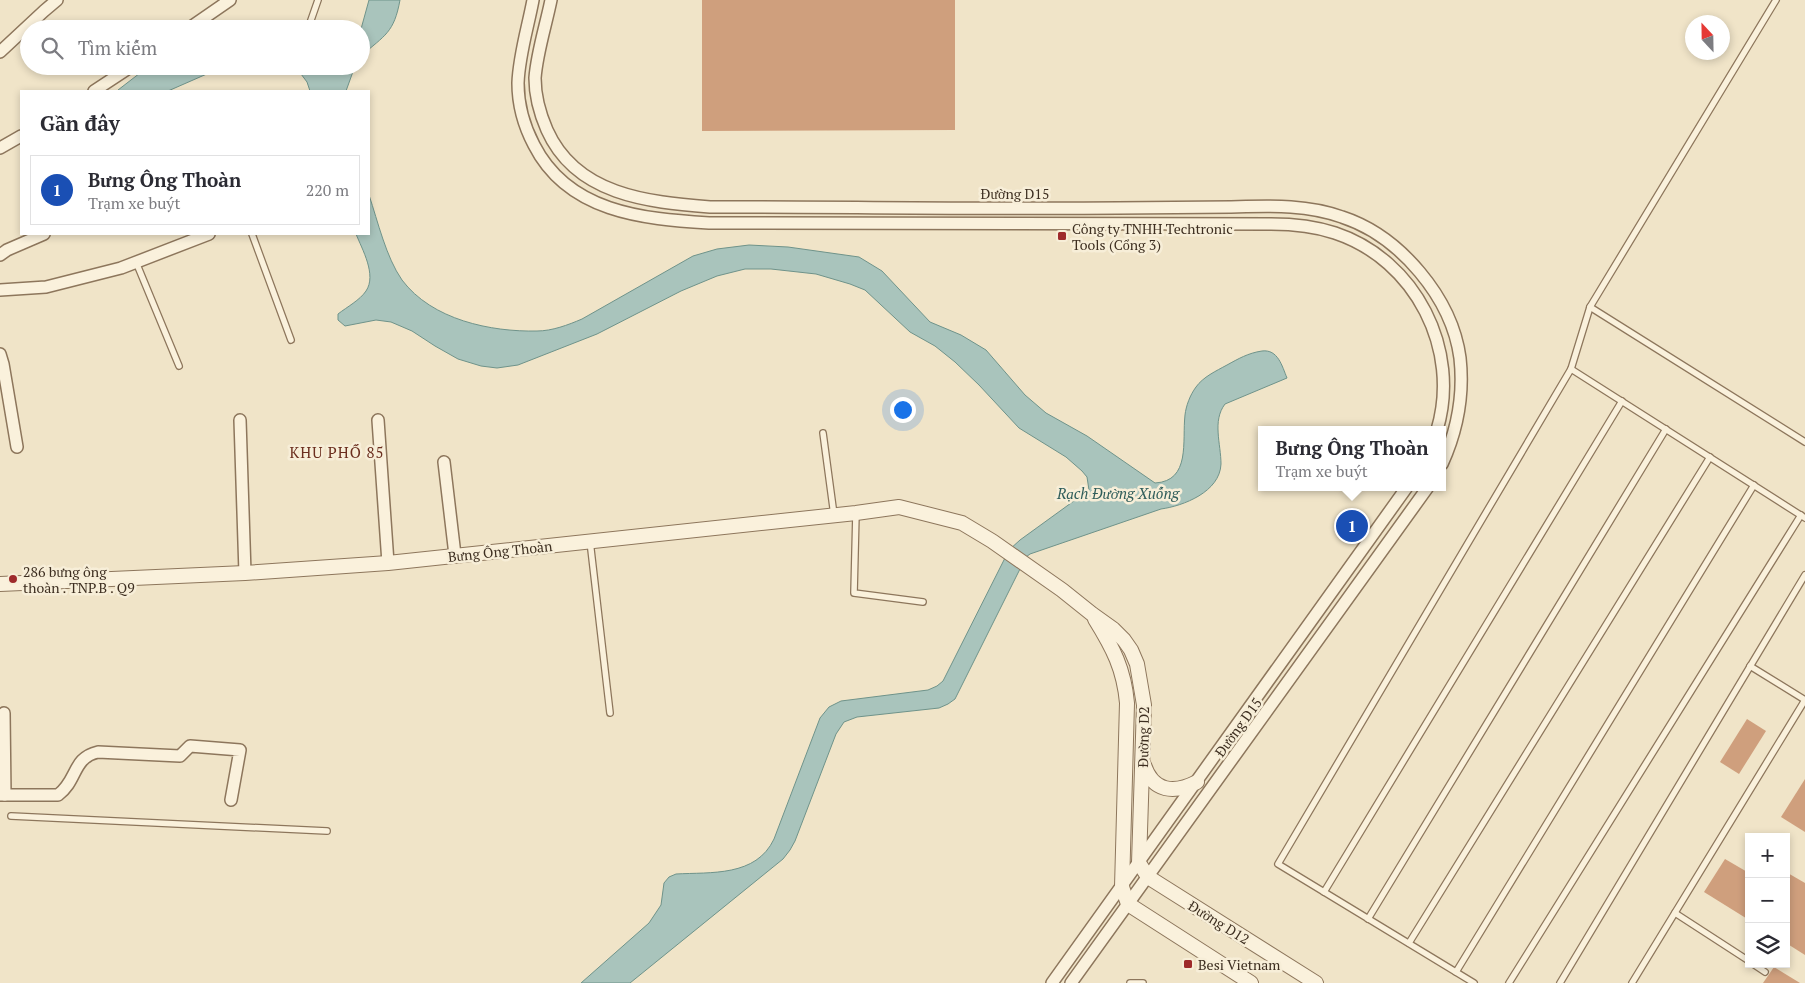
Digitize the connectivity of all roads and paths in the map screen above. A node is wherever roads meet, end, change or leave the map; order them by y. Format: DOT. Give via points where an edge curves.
graph roads {
  1 [pos="57,0"];
  2 [pos="230,0"];
  3 [pos="318,0"];
  4 [pos="533,0"];
  5 [pos="551,0"];
  6 [pos="1776,0"];
  7 [pos="34,20"];
  8 [pos="201,20"];
  9 [pos="311,20"];
  10 [pos="20,33"];
  11 [pos="0,52"];
  12 [pos="118,75"];
  13 [pos="96,90"];
  14 [pos="20,137"];
  15 [pos="0,148"];
  16 [pos="1115,208"];
  17 [pos="1115,225"];
  18 [pos="42,235"];
  19 [pos="206,235"];
  20 [pos="252,235"];
  21 [pos="0,255"];
  22 [pos="136,262"];
  23 [pos="0,290"];
  24 [pos="1590,307"];
  25 [pos="291,340"];
  26 [pos="0,354"];
  27 [pos="179,366"];
  28 [pos="1571,369"];
  29 [pos="1622,401"];
  30 [pos="240,420"];
  31 [pos="378,420"];
  32 [pos="1438,426"];
  33 [pos="1666,429"];
  34 [pos="823,433"];
  35 [pos="1805,442"];
  36 [pos="17,446"];
  37 [pos="1446,454"];
  38 [pos="1710,457"];
  39 [pos="444,462"];
  40 [pos="1754,485"];
  41 [pos="1404,491"];
  42 [pos="1425,491"];
  43 [pos="856,513"];
  44 [pos="834,516"];
  45 [pos="1803,516"];
  46 [pos="590,541"];
  47 [pos="455,555"];
  48 [pos="388,562"];
  49 [pos="246,573"];
  50 [pos="1805,575"];
  51 [pos="0,584"];
  52 [pos="1062,590"];
  53 [pos="923,602"];
  54 [pos="1092,614"];
  55 [pos="1750,666"];
  56 [pos="1805,700"];
  57 [pos="4,713"];
  58 [pos="610,713"];
  59 [pos="1143,756"];
  60 [pos="1197,782"];
  61 [pos="2,795"];
  62 [pos="231,800"];
  63 [pos="11,816"];
  64 [pos="327,830"];
  65 [pos="1139,863"];
  66 [pos="1148,877"];
  67 [pos="1122,887"];
  68 [pos="1324,892"];
  69 [pos="1128,904"];
  70 [pos="1674,914"];
  71 [pos="1368,919"];
  72 [pos="1409,943"];
  73 [pos="1745,958"];
  74 [pos="1759,968"];
  75 [pos="1456,972"];
  76 [pos="1765,972"];
  77 [pos="1052,983"];
  78 [pos="1071,983"];
  79 [pos="1130,983"];
  80 [pos="1142,983"];
  81 [pos="1251,983"];
  82 [pos="1316,983"];
  83 [pos="1474,983"];
  84 [pos="1509,983"];
  85 [pos="1560,983"];
  86 [pos="1632,983"];
  1 -- 7 [label="street"];
  2 -- 8 [label="street"];
  3 -- 9 [label="lane"];
  4 -- 17 [label="street" via="518,83 523,119 539,155 549,168 591,202 650,218 709,223"];
  5 -- 16 [label="street, Đường D15" via="535,79 540,115 558,150 572,166 588,178 624,194 710,207"];
  6 -- 24 [label="lane"];
  10 -- 11 [label="street"];
  12 -- 13 [label="street"];
  14 -- 15 [label="street"];
  16 -- 17 [label="street"];
  16 -- 37 [label="street, Đường D15" via="1305,208 1325,211 1362,225 1395,247 1409,259 1432,289 1456,341 1460,358 1460,397 1453,436"];
  17 -- 32 [label="street" via="1294,224 1337,233 1373,251 1415,292 1433,326 1444,378"];
  18 -- 21 [label="street"];
  19 -- 22 [label="street"];
  20 -- 25 [label="lane"];
  22 -- 23 [label="street" via="46,287"];
  22 -- 27 [label="lane"];
  24 -- 28 [label="lane"];
  24 -- 35 [label="lane"];
  26 -- 36 [label="street"];
  28 -- 29 [label="lane"];
  28 -- 68 [label="lane" via="1278,864"];
  29 -- 33 [label="lane"];
  29 -- 68 [label="lane"];
  30 -- 49 [label="street"];
  31 -- 48 [label="street"];
  33 -- 38 [label="lane"];
  33 -- 71 [label="lane"];
  34 -- 44 [label="lane"];
  38 -- 40 [label="lane"];
  38 -- 72 [label="lane"];
  39 -- 47 [label="street"];
  40 -- 45 [label="lane"];
  40 -- 75 [label="lane"];
  41 -- 60 [label="street, Đường D15"];
  42 -- 66 [label="street, Đường D15"];
  43 -- 44 [label="street, Bưng Ông Thoàn"];
  43 -- 52 [label="street, Bưng Ông Thoàn" via="899,507 962,523"];
  43 -- 53 [label="lane" via="854,593"];
  44 -- 46 [label="street, Bưng Ông Thoàn"];
  45 -- 84 [label="lane"];
  46 -- 47 [label="street, Bưng Ông Thoàn"];
  46 -- 58 [label="lane"];
  47 -- 48 [label="street, Bưng Ông Thoàn"];
  48 -- 49 [label="street, Bưng Ông Thoàn"];
  49 -- 51 [label="street, Bưng Ông Thoàn"];
  50 -- 55 [label="lane"];
  52 -- 54 [label="street, Đường D2"];
  54 -- 59 [label="street, Đường D2" via="1124,640 1137,664 1144,705"];
  54 -- 67 [label="street, Đường D2" via="1112,645 1126,686"];
  55 -- 56 [label="lane"];
  55 -- 85 [label="lane"];
  56 -- 70 [label="lane"];
  57 -- 61 [label="street"];
  59 -- 60 [label="street" via="1146,772 1157,785 1174,790"];
  59 -- 65 [label="street, Đường D2"];
  60 -- 65 [label="street, Đường D15"];
  61 -- 62 [label="street" via="58,795 66,789 79,763 89,754 180,756 190,746 240,750"];
  63 -- 64 [label="lane"];
  65 -- 66 [label="street"];
  65 -- 67 [label="street, Đường D15"];
  66 -- 69 [label="street, Đường D15"];
  66 -- 82 [label="street, Đường D12"];
  67 -- 69 [label="street"];
  67 -- 77 [label="street, Đường D15"];
  68 -- 71 [label="lane"];
  69 -- 78 [label="street, Đường D15"];
  69 -- 81 [label="street"];
  70 -- 73 [label="lane"];
  70 -- 86 [label="lane"];
  71 -- 72 [label="lane"];
  72 -- 75 [label="lane"];
  74 -- 76 [label="lane"];
  75 -- 83 [label="lane"];
  79 -- 80 [label="lane"];
}
